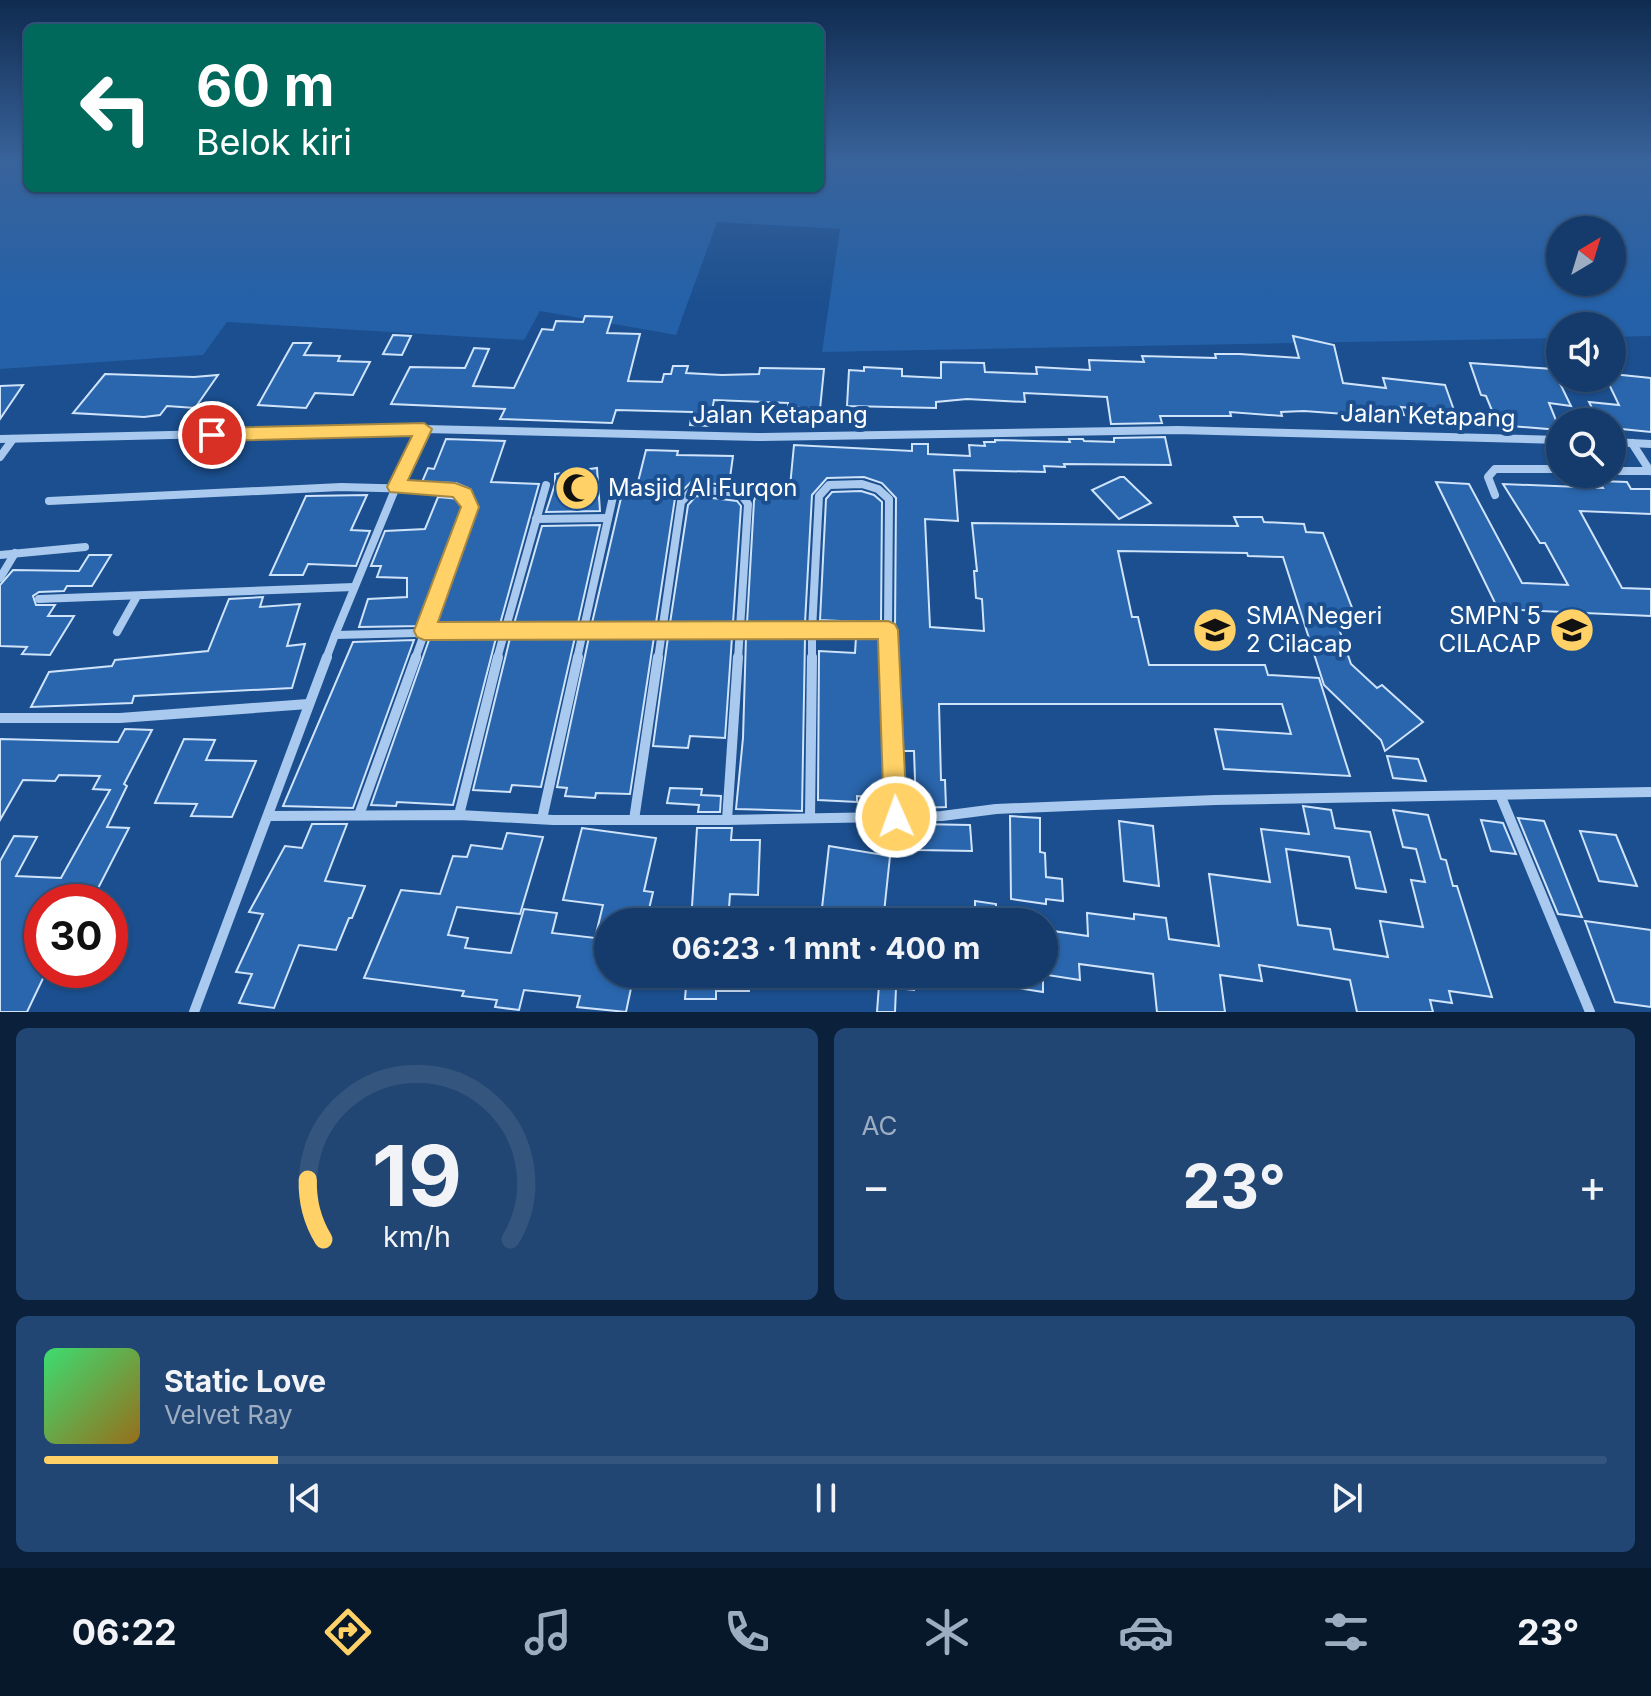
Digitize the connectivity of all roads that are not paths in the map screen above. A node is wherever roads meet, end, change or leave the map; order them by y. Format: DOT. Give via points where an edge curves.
graph roads {
  1 [pos="424,429"];
  2 [pos="0,439"];
  3 [pos="13,439"];
  4 [pos="1546,440"];
  5 [pos="1626,443"];
  6 [pos="1632,443"];
  7 [pos="1651,444"];
  8 [pos="0,457"];
  9 [pos="1546,469"];
  10 [pos="1626,471"];
  11 [pos="1650,471"];
  12 [pos="546,485"];
  13 [pos="396,487"];
  14 [pos="614,492"];
  15 [pos="1495,495"];
  16 [pos="49,501"];
  17 [pos="608,518"];
  18 [pos="536,519"];
  19 [pos="85,547"];
  20 [pos="15,553"];
  21 [pos="0,555"];
  22 [pos="0,578"];
  23 [pos="354,587"];
  24 [pos="136,598"];
  25 [pos="39,599"];
  26 [pos="660,630"];
  27 [pos="739,630"];
  28 [pos="812,630"];
  29 [pos="888,630"];
  30 [pos="424,631"];
  31 [pos="504,631"];
  32 [pos="583,631"];
  33 [pos="117,632"];
  34 [pos="335,635"];
  35 [pos="308,704"];
  36 [pos="0,718"];
  37 [pos="1651,792"];
  38 [pos="1501,797"];
  39 [pos="359,815"];
  40 [pos="459,815"];
  41 [pos="269,816"];
  42 [pos="896,817"];
  43 [pos="810,818"];
  44 [pos="542,819"];
  45 [pos="634,820"];
  46 [pos="727,820"];
  47 [pos="194,1012"];
  48 [pos="1590,1012"];
  1 -- 3 [label="street, Jalan Ketapang"];
  1 -- 4 [label="street, Jalan Ketapang" via="757,437 1178,430"];
  1 -- 13 [label="street"];
  2 -- 3 [label="street, Jalan Ketapang"];
  3 -- 8 [label="street"];
  5 -- 6 [label="street"];
  6 -- 7 [label="street"];
  6 -- 11 [label="street"];
  9 -- 15 [label="street" via="1495,469 1488,477"];
  10 -- 11 [label="street"];
  12 -- 18 [label="street"];
  13 -- 16 [label="street"];
  13 -- 23 [label="street"];
  13 -- 30 [label="street" via="455,490 470,500"];
  14 -- 17 [label="street"];
  17 -- 18 [label="street"];
  17 -- 32 [label="street"];
  18 -- 31 [label="street"];
  19 -- 20 [label="street"];
  20 -- 21 [label="street"];
  20 -- 22 [label="street"];
  23 -- 24 [label="street"];
  23 -- 34 [label="street"];
  24 -- 25 [label="street"];
  24 -- 33 [label="street"];
  26 -- 27 [label="street"];
  26 -- 27 [label="street" via="681,502 693,489 707,489 740,493 748,504"];
  26 -- 32 [label="street"];
  26 -- 45 [label="street"];
  27 -- 28 [label="street"];
  27 -- 46 [label="street"];
  28 -- 29 [label="street"];
  28 -- 29 [label="street" via="819,496 824,487 842,485 874,487 889,499"];
  28 -- 43 [label="street"];
  29 -- 42 [label="street"];
  30 -- 31 [label="street"];
  30 -- 34 [label="street"];
  30 -- 39 [label="street"];
  31 -- 32 [label="street"];
  31 -- 40 [label="street"];
  32 -- 44 [label="street"];
  34 -- 35 [label="street"];
  35 -- 36 [label="street" via="120,718"];
  35 -- 41 [label="street"];
  37 -- 38 [label="street"];
  38 -- 42 [label="street" via="1215,800"];
  38 -- 48 [label="street"];
  39 -- 40 [label="street"];
  39 -- 41 [label="street"];
  40 -- 44 [label="street"];
  41 -- 47 [label="street"];
  42 -- 43 [label="street"];
  43 -- 46 [label="street"];
  44 -- 45 [label="street"];
  45 -- 46 [label="street"];
}
